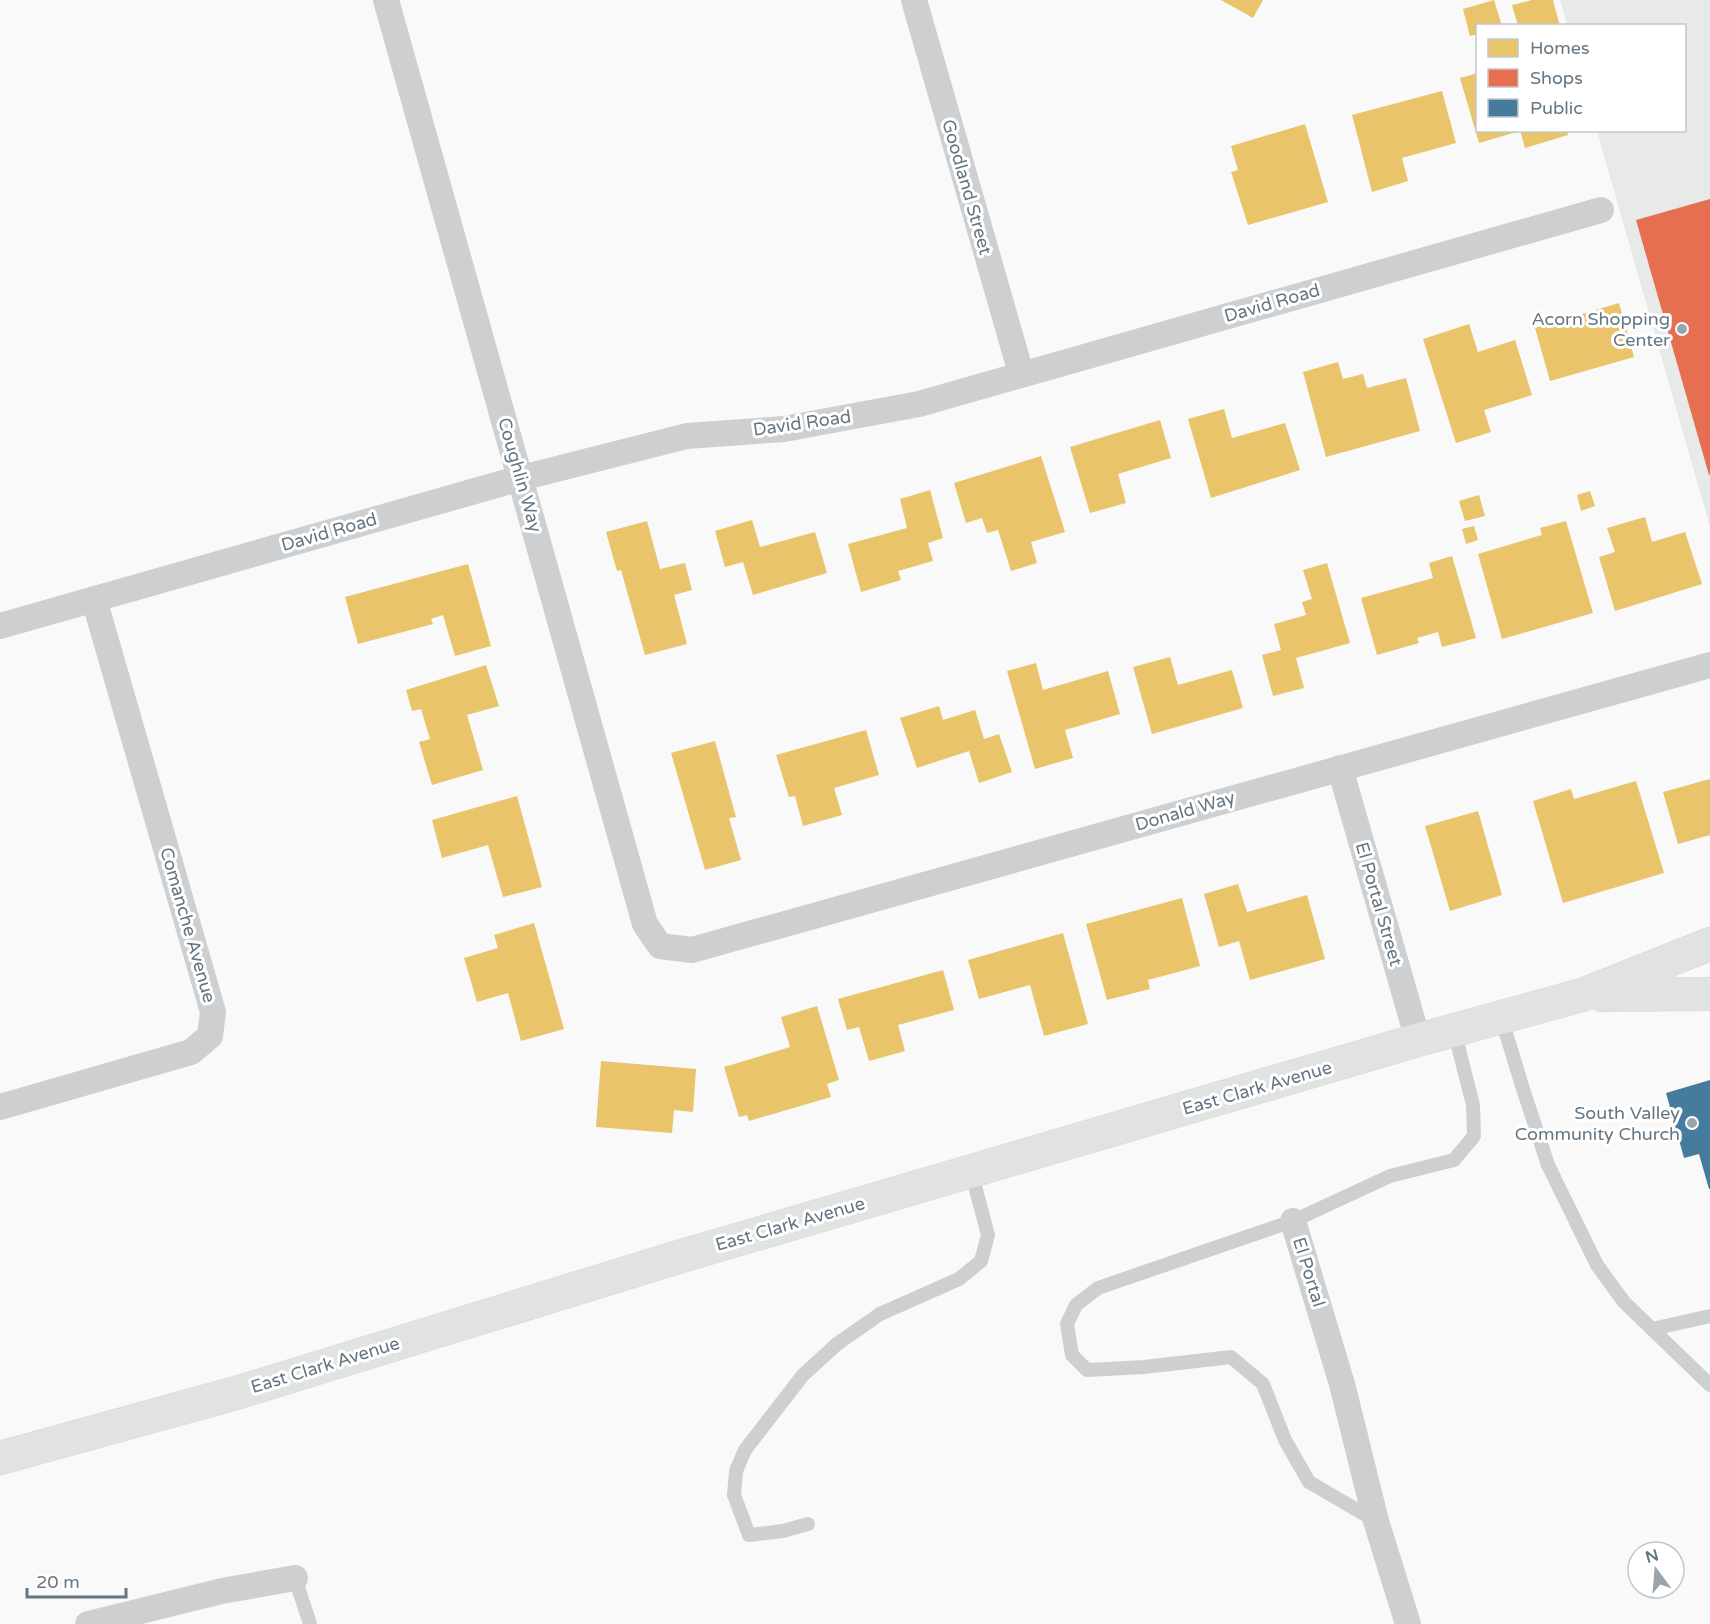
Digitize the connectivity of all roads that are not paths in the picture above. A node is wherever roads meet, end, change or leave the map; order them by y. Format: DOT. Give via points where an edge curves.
graph roads {
  1 [pos="386,0"];
  2 [pos="914,0"];
  3 [pos="1602,210"];
  4 [pos="1021,373"];
  5 [pos="521,478"];
  6 [pos="94,599"];
  7 [pos="0,626"];
  8 [pos="1710,665"];
  9 [pos="1340,768"];
  10 [pos="1710,944"];
  11 [pos="660,946"];
  12 [pos="1710,994"];
  13 [pos="1582,995"];
  14 [pos="1501,1017"];
  15 [pos="1454,1030"];
  16 [pos="1418,1040"];
  17 [pos="0,1107"];
  18 [pos="970,1171"];
  19 [pos="1293,1221"];
  20 [pos="1710,1316"];
  21 [pos="1652,1329"];
  22 [pos="1710,1385"];
  23 [pos="0,1458"];
  24 [pos="1376,1521"];
  25 [pos="808,1524"];
  26 [pos="295,1578"];
  27 [pos="118,1620"];
  28 [pos="88,1624"];
  29 [pos="310,1624"];
  30 [pos="1408,1624"];
  1 -- 5 [label="street, Coughlin Way"];
  2 -- 4 [label="street, Goodland Street"];
  3 -- 4 [label="street, David Road"];
  4 -- 5 [label="street, David Road" via="919,404 784,429 687,436"];
  5 -- 6 [label="street, David Road"];
  5 -- 11 [label="street, Coughlin Way" via="645,924"];
  6 -- 7 [label="street, David Road"];
  6 -- 17 [label="street, Comanche Avenue" via="213,1012 210,1036 191,1052"];
  8 -- 9 [label="street, Donald Way"];
  9 -- 11 [label="street, Donald Way" via="692,950"];
  9 -- 16 [label="street, El Portal Street"];
  10 -- 13 [label="main road, East Clark Avenue"];
  12 -- 13 [label="main road, East Clark Avenue"];
  13 -- 14 [label="main road, East Clark Avenue"];
  14 -- 15 [label="main road, East Clark Avenue"];
  14 -- 21 [label="lane" via="1548,1165 1596,1265 1624,1302"];
  15 -- 16 [label="main road, East Clark Avenue"];
  15 -- 19 [label="lane, El Portal" via="1473,1105 1474,1136 1454,1160 1390,1176"];
  16 -- 18 [label="main road, East Clark Avenue"];
  18 -- 23 [label="main road, East Clark Avenue" via="236,1393"];
  18 -- 25 [label="lane" via="988,1235 981,1261 959,1279 880,1314 837,1344 803,1375 745,1450 736,1471 734,1495 749,1535"];
  19 -- 24 [label="street, El Portal" via="1342,1384"];
  19 -- 24 [label="lane" via="1098,1288 1076,1305 1067,1324 1072,1355 1087,1370 1231,1357 1263,1384 1285,1440 1309,1482"];
  20 -- 21 [label="lane"];
  21 -- 22 [label="lane"];
  24 -- 30 [label="street, El Portal"];
  26 -- 27 [label="street" via="222,1591"];
  26 -- 29 [label="lane"];
  27 -- 28 [label="street"];
}
